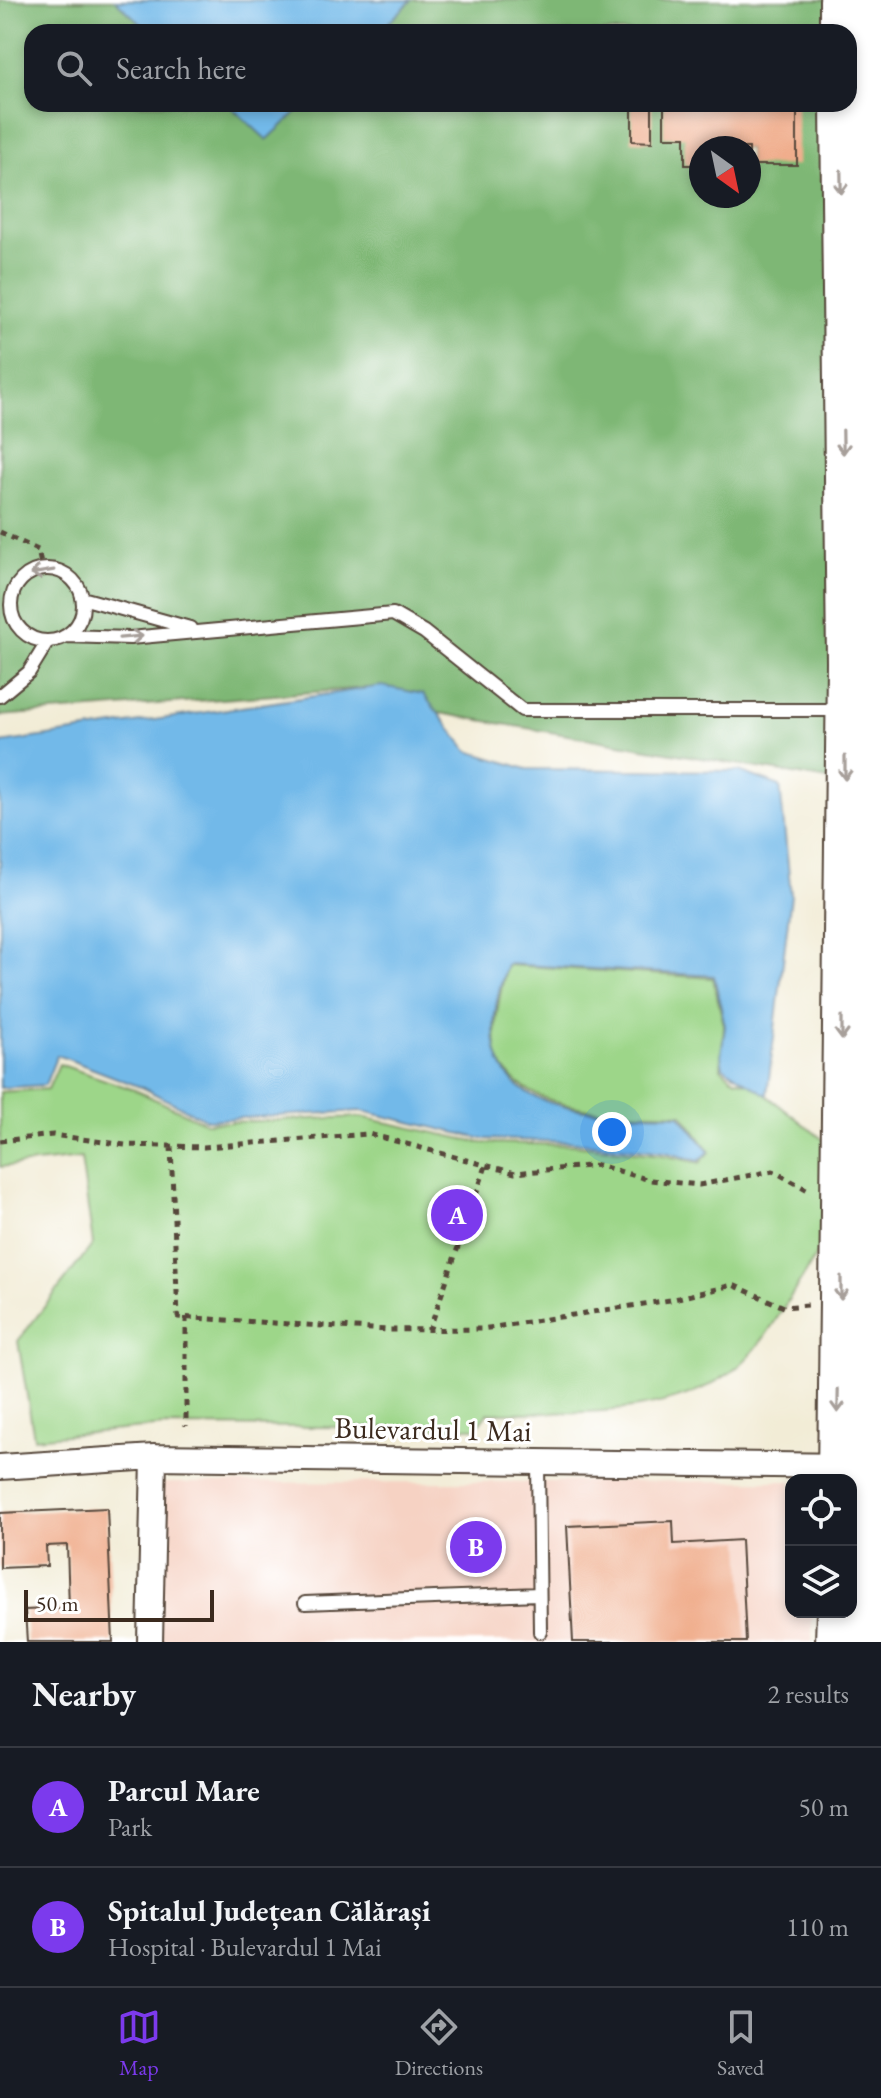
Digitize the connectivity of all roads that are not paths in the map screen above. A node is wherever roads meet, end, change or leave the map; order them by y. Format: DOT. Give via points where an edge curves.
graph roads {
  1 [pos="839,0"];
  2 [pos="873,0"];
  3 [pos="839,24"];
  4 [pos="840,112"];
  5 [pos="82,598"];
  6 [pos="197,631"];
  7 [pos="65,636"];
  8 [pos="48,641"];
  9 [pos="866,662"];
  10 [pos="0,696"];
  11 [pos="845,710"];
  12 [pos="858,1329"];
  13 [pos="154,1457"];
  14 [pos="538,1462"];
  15 [pos="0,1467"];
  16 [pos="847,1471"];
  17 [pos="539,1594"];
  18 [pos="305,1603"];
  19 [pos="836,1618"];
  20 [pos="540,1632"];
  21 [pos="150,1642"];
  22 [pos="835,1642"];
  23 [pos="864,1642"];
  1 -- 3 [label="main road"];
  2 -- 9 [label="main road" via="877,184"];
  4 -- 9 [label="main road, one-way"];
  5 -- 6 [label="lane"];
  5 -- 7 [label="lane" via="80,620"];
  5 -- 8 [label="lane, one-way" via="76,583 61,571 42,569 24,577 13,593 11,612 20,629"];
  7 -- 6 [label="lane, one-way" via="96,639"];
  6 -- 11 [label="lane" via="393,614 424,632 522,710"];
  7 -- 8 [label="lane"];
  8 -- 10 [label="lane" via="29,672"];
  9 -- 11 [label="main road"];
  9 -- 12 [label="main road"];
  11 -- 12 [label="main road, one-way" via="841,1211"];
  12 -- 16 [label="main road"];
  13 -- 14 [label="street, Bulevardul 1 Mai"];
  13 -- 15 [label="street, Bulevardul 1 Mai"];
  13 -- 21 [label="street"];
  14 -- 16 [label="street, Bulevardul 1 Mai"];
  14 -- 17 [label="lane"];
  16 -- 23 [label="main road"];
  17 -- 18 [label="lane"];
  17 -- 20 [label="lane"];
  19 -- 22 [label="main road"];
}
